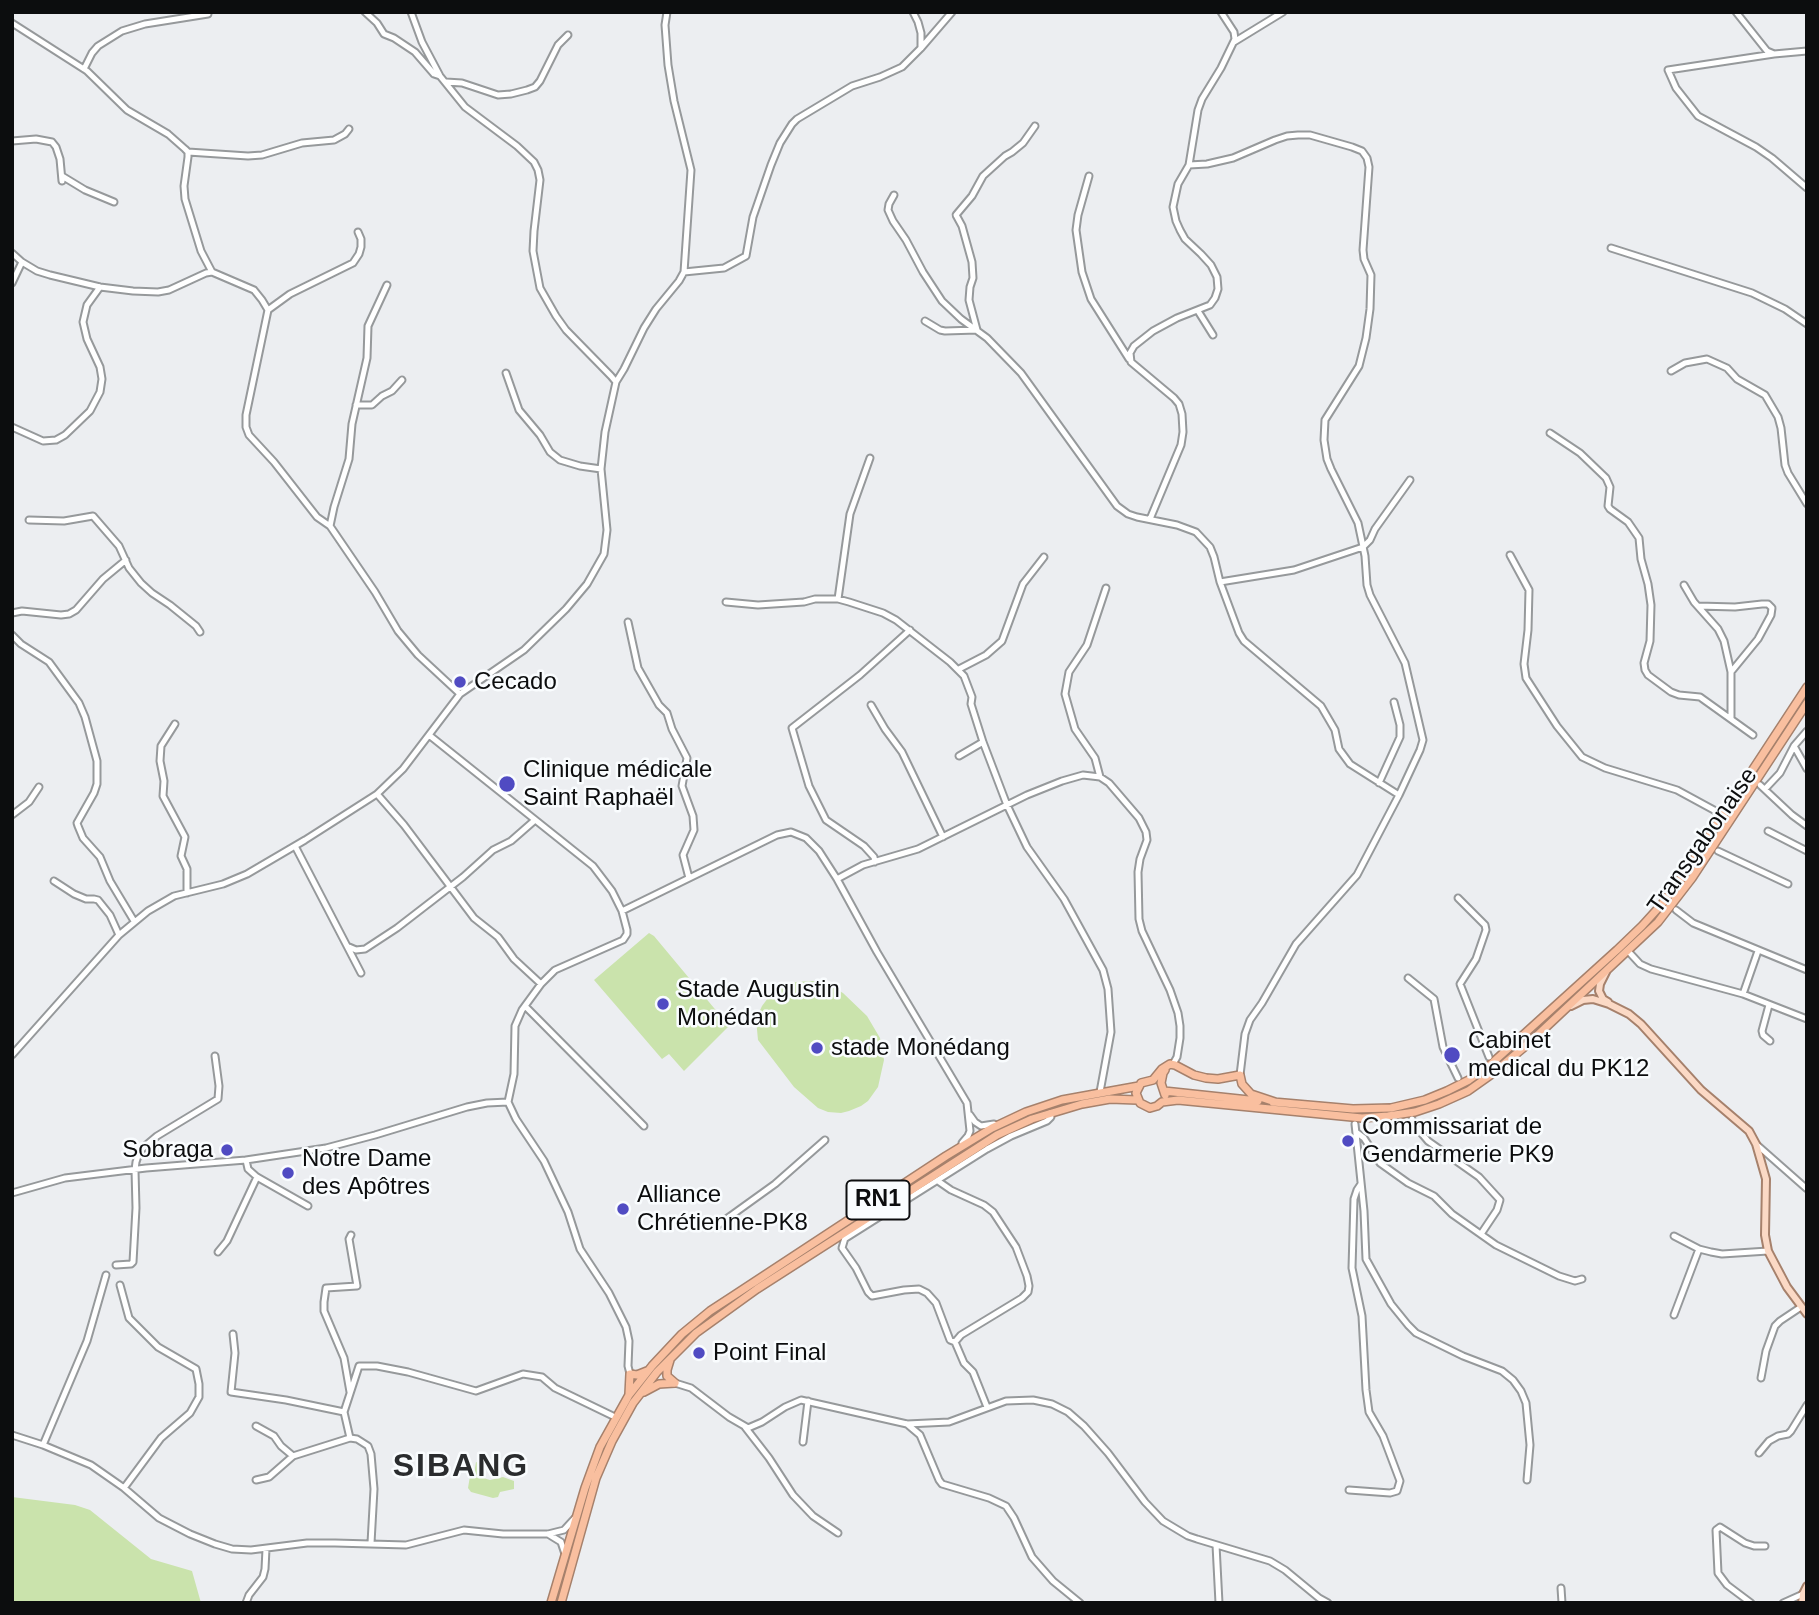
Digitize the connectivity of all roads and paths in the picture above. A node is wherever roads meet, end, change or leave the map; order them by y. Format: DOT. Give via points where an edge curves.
graph roads {
  1 [pos="365,12"];
  2 [pos="411,12"];
  3 [pos="667,12"];
  4 [pos="913,12"];
  5 [pos="952,12"];
  6 [pos="1221,12"];
  7 [pos="1283,12"];
  8 [pos="1736,12"];
  9 [pos="208,14"];
  10 [pos="12,23"];
  11 [pos="568,35"];
  12 [pos="1234,42"];
  13 [pos="921,48"];
  14 [pos="1807,51"];
  15 [pos="1774,54"];
  16 [pos="84,69"];
  17 [pos="440,76"];
  18 [pos="450,87"];
  19 [pos="1035,126"];
  20 [pos="349,129"];
  21 [pos="12,141"];
  22 [pos="188,152"];
  23 [pos="1189,165"];
  24 [pos="1089,176"];
  25 [pos="1807,188"];
  26 [pos="894,195"];
  27 [pos="114,202"];
  28 [pos="358,232"];
  29 [pos="1611,248"];
  30 [pos="12,253"];
  31 [pos="22,262"];
  32 [pos="212,272"];
  33 [pos="684,272"];
  34 [pos="12,283"];
  35 [pos="387,285"];
  36 [pos="100,286"];
  37 [pos="268,310"];
  38 [pos="1198,311"];
  39 [pos="925,321"];
  40 [pos="1807,324"];
  41 [pos="976,330"];
  42 [pos="1213,335"];
  43 [pos="1131,362"];
  44 [pos="1671,371"];
  45 [pos="506,373"];
  46 [pos="401,380"];
  47 [pos="616,382"];
  48 [pos="356,405"];
  49 [pos="12,427"];
  50 [pos="1550,433"];
  51 [pos="870,458"];
  52 [pos="601,469"];
  53 [pos="1410,480"];
  54 [pos="1807,504"];
  55 [pos="1150,519"];
  56 [pos="29,520"];
  57 [pos="330,526"];
  58 [pos="1363,547"];
  59 [pos="1510,555"];
  60 [pos="1044,557"];
  61 [pos="126,560"];
  62 [pos="1220,582"];
  63 [pos="1684,585"];
  64 [pos="1106,588"];
  65 [pos="838,599"];
  66 [pos="726,602"];
  67 [pos="1698,606"];
  68 [pos="12,613"];
  69 [pos="628,622"];
  70 [pos="910,630"];
  71 [pos="200,632"];
  72 [pos="12,635"];
  73 [pos="959,670"];
  74 [pos="1731,672"];
  75 [pos="1807,687"];
  76 [pos="460,694"];
  77 [pos="1394,702"];
  78 [pos="1807,703"];
  79 [pos="871,705"];
  80 [pos="1731,719"];
  81 [pos="175,724"];
  82 [pos="1807,730"];
  83 [pos="429,735"];
  84 [pos="1753,735"];
  85 [pos="983,742"];
  86 [pos="1794,746"];
  87 [pos="959,756"];
  88 [pos="1807,769"];
  89 [pos="1100,776"];
  90 [pos="1379,783"];
  91 [pos="39,787"];
  92 [pos="377,794"];
  93 [pos="1399,795"];
  94 [pos="1007,805"];
  95 [pos="12,815"];
  96 [pos="1723,815"];
  97 [pos="535,820"];
  98 [pos="1807,825"];
  99 [pos="1768,831"];
  100 [pos="943,837"];
  101 [pos="295,846"];
  102 [pos="1718,850"];
  103 [pos="1807,850"];
  104 [pos="875,862"];
  105 [pos="688,878"];
  106 [pos="836,879"];
  107 [pos="54,881"];
  108 [pos="1788,884"];
  109 [pos="451,886"];
  110 [pos="187,893"];
  111 [pos="1458,898"];
  112 [pos="1676,910"];
  113 [pos="622,911"];
  114 [pos="134,921"];
  115 [pos="119,935"];
  116 [pos="349,947"];
  117 [pos="1628,951"];
  118 [pos="1758,951"];
  119 [pos="1807,970"];
  120 [pos="1606,972"];
  121 [pos="361,973"];
  122 [pos="1408,978"];
  123 [pos="541,984"];
  124 [pos="1743,994"];
  125 [pos="1609,1004"];
  126 [pos="1769,1005"];
  127 [pos="525,1006"];
  128 [pos="1567,1009"];
  129 [pos="1807,1019"];
  130 [pos="1770,1041"];
  131 [pos="12,1055"];
  132 [pos="215,1056"];
  133 [pos="1489,1057"];
  134 [pos="1173,1064"];
  135 [pos="1240,1075"];
  136 [pos="1458,1078"];
  137 [pos="1153,1080"];
  138 [pos="1139,1086"];
  139 [pos="1163,1089"];
  140 [pos="1100,1092"];
  141 [pos="1137,1100"];
  142 [pos="508,1102"];
  143 [pos="1162,1102"];
  144 [pos="1275,1102"];
  145 [pos="969,1112"];
  146 [pos="1050,1113"];
  147 [pos="1013,1118"];
  148 [pos="1412,1119"];
  149 [pos="1355,1124"];
  150 [pos="644,1126"];
  151 [pos="1356,1132"];
  152 [pos="825,1140"];
  153 [pos="1756,1144"];
  154 [pos="946,1156"];
  155 [pos="246,1160"];
  156 [pos="135,1170"];
  157 [pos="257,1177"];
  158 [pos="938,1181"];
  159 [pos="1361,1184"];
  160 [pos="1807,1189"];
  161 [pos="12,1193"];
  162 [pos="308,1206"];
  163 [pos="892,1206"];
  164 [pos="718,1225"];
  165 [pos="847,1234"];
  166 [pos="1481,1234"];
  167 [pos="351,1235"];
  168 [pos="1674,1236"];
  169 [pos="1699,1249"];
  170 [pos="1768,1251"];
  171 [pos="218,1252"];
  172 [pos="116,1265"];
  173 [pos="106,1275"];
  174 [pos="1582,1279"];
  175 [pos="120,1285"];
  176 [pos="1801,1307"];
  177 [pos="1807,1314"];
  178 [pos="1674,1315"];
  179 [pos="233,1334"];
  180 [pos="955,1342"];
  181 [pos="672,1356"];
  182 [pos="647,1371"];
  183 [pos="630,1374"];
  184 [pos="1761,1378"];
  185 [pos="675,1383"];
  186 [pos="350,1392"];
  187 [pos="640,1394"];
  188 [pos="629,1395"];
  189 [pos="808,1401"];
  190 [pos="1807,1405"];
  191 [pos="987,1407"];
  192 [pos="344,1412"];
  193 [pos="615,1417"];
  194 [pos="907,1424"];
  195 [pos="256,1426"];
  196 [pos="745,1427"];
  197 [pos="12,1435"];
  198 [pos="350,1438"];
  199 [pos="803,1442"];
  200 [pos="43,1445"];
  201 [pos="1759,1453"];
  202 [pos="293,1456"];
  203 [pos="256,1480"];
  204 [pos="1527,1480"];
  205 [pos="124,1488"];
  206 [pos="1349,1490"];
  207 [pos="575,1517"];
  208 [pos="838,1533"];
  209 [pos="548,1534"];
  210 [pos="370,1543"];
  211 [pos="1216,1545"];
  212 [pos="1765,1546"];
  213 [pos="266,1549"];
  214 [pos="565,1556"];
  215 [pos="1807,1586"];
  216 [pos="1561,1588"];
  217 [pos="1803,1594"];
  218 [pos="246,1603"];
  219 [pos="551,1603"];
  220 [pos="561,1603"];
  221 [pos="1080,1603"];
  222 [pos="1219,1603"];
  223 [pos="1328,1603"];
  224 [pos="1562,1603"];
  225 [pos="1751,1603"];
  226 [pos="1783,1603"];
  227 [pos="1802,1603"];
  1 -- 17 [label="street" via="384,34 415,52"];
  2 -- 17 [label="street"];
  3 -- 33 [label="street" via="668,65 691,170"];
  4 -- 13 [label="street"];
  5 -- 13 [label="street"];
  6 -- 12 [label="street" via="1234,32"];
  7 -- 12 [label="street"];
  8 -- 15 [label="street" via="1762,46"];
  9 -- 16 [label="street" via="122,31 98,46"];
  10 -- 16 [label="street"];
  11 -- 18 [label="street" via="535,87 498,95 462,83"];
  12 -- 23 [label="street" via="1202,99"];
  13 -- 33 [label="street" via="902,67 852,86 797,119 775,154 753,217 746,256 724,268"];
  14 -- 15 [label="street"];
  15 -- 25 [label="street" via="1668,70 1698,116 1764,153"];
  16 -- 22 [label="street" via="127,110"];
  17 -- 18 [label="street"];
  18 -- 47 [label="street" via="471,113 506,136 538,170 533,251 540,288 566,330"];
  19 -- 41 [label="street" via="1023,143 983,176 956,215 972,262 969,300"];
  20 -- 22 [label="street" via="334,140 302,143 262,155"];
  21 -- 27 [label="street" via="52,142 62,179"];
  22 -- 32 [label="street" via="185,199"];
  23 -- 38 [label="street" via="1178,184 1173,207 1176,221 1185,239 1211,265 1218,289 1210,305"];
  23 -- 58 [label="street" via="1233,158 1298,135 1352,147 1367,158 1363,241 1371,275 1366,338 1359,366 1330,410 1324,430 1327,458 1358,523"];
  24 -- 43 [label="street" via="1076,230 1082,272 1091,299"];
  26 -- 41 [label="street" via="888,210 892,221 942,301"];
  28 -- 37 [label="street" via="361,247 353,263"];
  29 -- 40 [label="street" via="1752,293"];
  30 -- 31 [label="street"];
  31 -- 34 [label="street"];
  31 -- 36 [label="street" via="50,275"];
  32 -- 36 [label="street" via="159,292"];
  32 -- 37 [label="street" via="254,290"];
  33 -- 47 [label="street" via="648,321"];
  35 -- 48 [label="street" via="368,326 367,358"];
  36 -- 49 [label="street" via="83,322 102,379 90,411 56,440 43,441"];
  37 -- 57 [label="street" via="246,415 247,431 313,512"];
  38 -- 42 [label="street"];
  38 -- 43 [label="street" via="1153,331 1134,346"];
  39 -- 41 [label="street" via="945,331"];
  41 -- 55 [label="street" via="1021,373 1113,502 1128,514"];
  43 -- 55 [label="street" via="1174,398 1182,414 1181,445"];
  44 -- 54 [label="street" via="1707,359 1765,395 1778,417 1788,473"];
  45 -- 52 [label="street" via="519,410 550,452 560,460"];
  46 -- 48 [label="street" via="372,405"];
  47 -- 52 [label="street"];
  48 -- 57 [label="street" via="349,459"];
  50 -- 80 [label="street" via="1606,478 1608,506 1639,538 1651,605 1644,663 1648,675 1671,692 1700,697"];
  51 -- 65 [label="street" via="850,514"];
  52 -- 76 [label="street" via="607,542 594,573 574,601 532,643"];
  53 -- 58 [label="street"];
  55 -- 62 [label="street" via="1202,537 1214,557"];
  56 -- 61 [label="street" via="93,516"];
  57 -- 76 [label="street" via="398,631"];
  58 -- 62 [label="street" via="1294,570"];
  58 -- 93 [label="street" via="1367,586 1405,663 1423,740"];
  59 -- 96 [label="street" via="1529,590 1526,678 1582,757 1676,790"];
  60 -- 73 [label="street" via="1023,584 1002,641"];
  61 -- 68 [label="street" via="69,614"];
  61 -- 71 [label="street" via="152,593"];
  62 -- 90 [label="street" via="1244,641 1321,706 1343,755"];
  63 -- 67 [label="street"];
  64 -- 89 [label="street" via="1087,645 1069,672 1065,694 1075,729 1095,758"];
  65 -- 66 [label="street" via="758,606"];
  65 -- 70 [label="street" via="883,613"];
  67 -- 74 [label="street" via="1724,641"];
  67 -- 74 [label="street" via="1768,604 1772,608 1758,639"];
  69 -- 105 [label="street" via="638,668 667,713 687,758 682,786 694,830 683,855"];
  70 -- 73 [label="street"];
  70 -- 104 [label="street" via="792,727 808,786 826,820 864,846"];
  72 -- 114 [label="street" via="49,662 85,717 97,761 97,784 77,823"];
  73 -- 85 [label="street" via="972,696"];
  74 -- 80 [label="street"];
  75 -- 96 [label="highway, Transgabonaise"];
  76 -- 83 [label="street"];
  77 -- 90 [label="street" via="1400,737"];
  78 -- 117 [label="highway, Transgabonaise / RN1" via="1686,887"];
  79 -- 100 [label="street" via="902,752"];
  80 -- 84 [label="street"];
  81 -- 110 [label="street" via="161,746 160,761 163,796 185,837 181,856 187,869"];
  82 -- 86 [label="street"];
  83 -- 92 [label="street"];
  83 -- 97 [label="street"];
  85 -- 87 [label="street"];
  85 -- 94 [label="street"];
  86 -- 88 [label="street"];
  86 -- 98 [label="street" via="1780,773 1762,787"];
  89 -- 94 [label="street" via="1075,777"];
  89 -- 134 [label="street" via="1146,832 1138,872 1139,919 1180,1020 1180,1045"];
  90 -- 93 [label="street"];
  91 -- 95 [label="street"];
  92 -- 101 [label="street"];
  92 -- 109 [label="street"];
  93 -- 135 [label="street" via="1357,875 1296,944 1250,1020"];
  94 -- 100 [label="street"];
  94 -- 140 [label="street" via="1027,847 1064,898 1104,971 1111,1032"];
  96 -- 144 [label="highway, Transgabonaise" via="1643,926 1478,1074 1433,1097 1391,1108"];
  97 -- 109 [label="street"];
  97 -- 113 [label="street" via="593,866"];
  99 -- 103 [label="street"];
  100 -- 104 [label="street"];
  101 -- 110 [label="street" via="238,878"];
  101 -- 116 [label="street"];
  102 -- 108 [label="street"];
  104 -- 106 [label="street"];
  105 -- 106 [label="street" via="791,832 812,843"];
  105 -- 113 [label="street"];
  106 -- 145 [label="street"];
  107 -- 115 [label="street" via="74,894 98,900"];
  109 -- 116 [label="street" via="365,949"];
  109 -- 123 [label="street" via="479,923"];
  110 -- 114 [label="street" via="163,901"];
  111 -- 133 [label="street" via="1486,930 1476,959 1460,984"];
  112 -- 118 [label="street" via="1693,923"];
  113 -- 123 [label="street" via="627,930 623,940 562,965"];
  114 -- 115 [label="street"];
  115 -- 131 [label="street"];
  116 -- 121 [label="street"];
  117 -- 120 [label="highway, Transgabonaise / RN1"];
  117 -- 124 [label="street" via="1651,969"];
  118 -- 119 [label="street"];
  118 -- 124 [label="street"];
  120 -- 125 [label="main road" via="1599,991"];
  120 -- 128 [label="highway, Transgabonaise / RN1"];
  122 -- 136 [label="street" via="1434,999 1443,1047"];
  123 -- 127 [label="street"];
  124 -- 126 [label="street"];
  125 -- 128 [label="main road" via="1588,999"];
  125 -- 153 [label="main road" via="1641,1024 1701,1090 1746,1128"];
  126 -- 129 [label="street"];
  126 -- 130 [label="street" via="1762,1031"];
  127 -- 142 [label="street" via="515,1026"];
  127 -- 150 [label="street"];
  128 -- 143 [label="highway, Transgabonaise / RN1" via="1468,1091 1415,1112 1346,1117"];
  132 -- 156 [label="street" via="218,1099 144,1147"];
  134 -- 135 [label="highway" via="1206,1078"];
  134 -- 137 [label="highway"];
  134 -- 139 [label="highway" via="1163,1073"];
  135 -- 144 [label="highway" via="1251,1094"];
  137 -- 138 [label="highway, RN1"];
  137 -- 139 [label="highway"];
  138 -- 140 [label="highway, RN1"];
  138 -- 141 [label="highway"];
  139 -- 143 [label="highway"];
  139 -- 144 [label="highway, Transgabonaise"];
  140 -- 147 [label="highway, RN1"];
  141 -- 143 [label="highway, RN1" via="1150,1108"];
  141 -- 146 [label="highway, RN1" via="1097,1101"];
  142 -- 155 [label="street" via="467,1107 326,1148"];
  142 -- 183 [label="street" via="544,1161 583,1254 626,1327"];
  145 -- 147 [label="street" via="975,1122 985,1126"];
  145 -- 154 [label="street" via="968,1136"];
  146 -- 158 [label="street" via="1047,1121 999,1142"];
  146 -- 163 [label="highway, RN1" via="996,1135"];
  147 -- 154 [label="highway, RN1"];
  148 -- 166 [label="street" via="1428,1142 1479,1177 1500,1200"];
  149 -- 151 [label="street"];
  151 -- 159 [label="street"];
  151 -- 166 [label="street" via="1380,1163 1434,1196"];
  152 -- 164 [label="street"];
  153 -- 160 [label="street"];
  153 -- 170 [label="main road" via="1766,1179"];
  154 -- 182 [label="highway, RN1" via="710,1311"];
  155 -- 156 [label="street"];
  155 -- 157 [label="street"];
  156 -- 161 [label="street" via="65,1178"];
  156 -- 172 [label="street" via="133,1262"];
  157 -- 162 [label="street"];
  157 -- 171 [label="street" via="228,1241"];
  158 -- 163 [label="street"];
  158 -- 180 [label="street" via="993,1212 1016,1247 1029,1286 1022,1298"];
  159 -- 204 [label="street" via="1366,1259 1391,1304 1416,1332 1502,1371 1521,1391 1530,1445"];
  159 -- 206 [label="street" via="1354,1199 1352,1268 1362,1316 1366,1390 1369,1412 1400,1481 1397,1491 1390,1493"];
  163 -- 165 [label="highway, RN1"];
  165 -- 180 [label="street" via="842,1248 868,1293 919,1289 927,1293"];
  165 -- 181 [label="highway, RN1" via="711,1321"];
  166 -- 174 [label="street" via="1559,1276"];
  167 -- 186 [label="street" via="357,1286 326,1289 324,1302 344,1358"];
  168 -- 169 [label="street"];
  169 -- 170 [label="street" via="1722,1254"];
  169 -- 178 [label="street"];
  170 -- 176 [label="main road"];
  173 -- 200 [label="street" via="87,1340"];
  175 -- 205 [label="street" via="129,1318 158,1347 197,1369 199,1384 199,1397 190,1413 160,1438"];
  176 -- 177 [label="main road"];
  176 -- 184 [label="street" via="1775,1326"];
  179 -- 192 [label="street" via="231,1392"];
  180 -- 191 [label="street"];
  181 -- 185 [label="highway" via="667,1373"];
  181 -- 187 [label="highway, RN1"];
  182 -- 183 [label="highway"];
  182 -- 188 [label="highway, RN1"];
  183 -- 188 [label="highway"];
  185 -- 187 [label="highway" via="659,1384"];
  185 -- 196 [label="street" via="691,1388"];
  186 -- 192 [label="street"];
  186 -- 193 [label="street" via="359,1366 408,1372 475,1391 514,1376 531,1375"];
  187 -- 220 [label="highway, RN1" via="599,1469"];
  188 -- 193 [label="highway, RN1"];
  189 -- 194 [label="street"];
  189 -- 196 [label="street" via="794,1402"];
  189 -- 199 [label="street"];
  190 -- 201 [label="street" via="1791,1432 1769,1441"];
  191 -- 194 [label="street" via="949,1422"];
  191 -- 211 [label="street" via="1032,1400 1069,1412 1163,1521"];
  192 -- 198 [label="street"];
  193 -- 207 [label="highway, RN1"];
  194 -- 221 [label="street" via="920,1435 942,1484 1006,1506 1032,1557"];
  195 -- 202 [label="street" via="274,1436"];
  196 -- 208 [label="street" via="793,1494 813,1516"];
  197 -- 200 [label="street"];
  198 -- 202 [label="street"];
  198 -- 210 [label="street" via="368,1446 371,1454"];
  200 -- 205 [label="street" via="91,1465"];
  202 -- 203 [label="street" via="269,1477"];
  205 -- 213 [label="street" via="153,1514 190,1534 227,1548"];
  207 -- 209 [label="street" via="564,1530"];
  207 -- 214 [label="highway, RN1"];
  209 -- 210 [label="street" via="464,1530 412,1544"];
  209 -- 214 [label="street" via="561,1542"];
  210 -- 213 [label="street"];
  211 -- 222 [label="street"];
  211 -- 223 [label="street" via="1270,1561"];
  212 -- 225 [label="street" via="1745,1543 1720,1527 1716,1530 1718,1573"];
  213 -- 218 [label="street" via="263,1577"];
  214 -- 219 [label="highway, RN1"];
  215 -- 217 [label="main road"];
  216 -- 224 [label="street"];
  217 -- 226 [label="street"];
  217 -- 227 [label="main road"];
}
